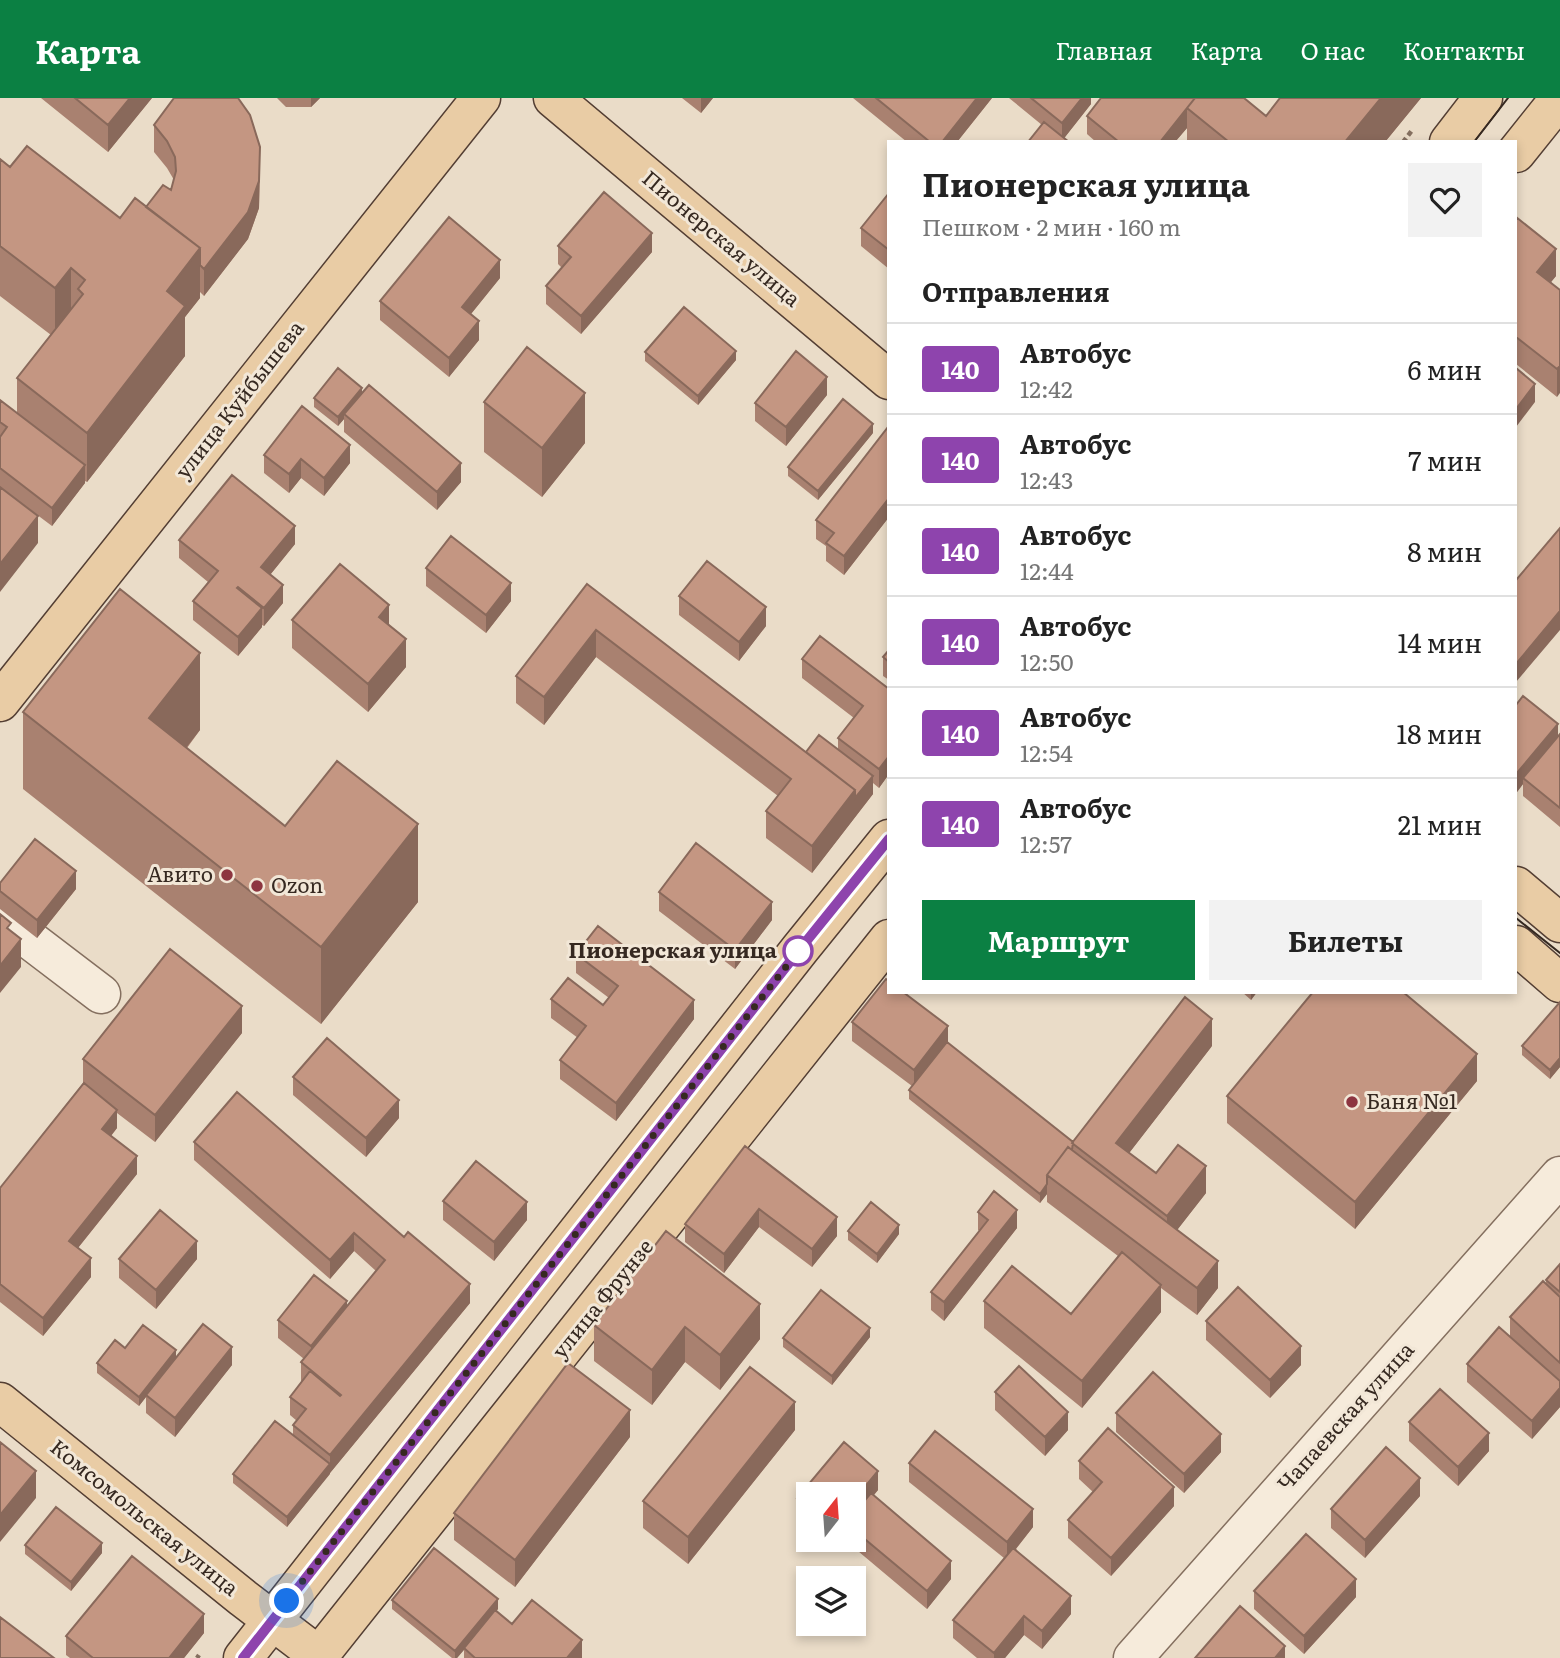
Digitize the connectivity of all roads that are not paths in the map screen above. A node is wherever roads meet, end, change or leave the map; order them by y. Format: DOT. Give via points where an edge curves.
graph roads {
  1 [pos="481,98"];
  2 [pos="553,98"];
  3 [pos="1483,98"];
  4 [pos="1560,98"];
  5 [pos="1451,140"];
  6 [pos="1517,152"];
  7 [pos="887,378"];
  8 [pos="0,702"];
  9 [pos="887,841"];
  10 [pos="1517,887"];
  11 [pos="0,917"];
  12 [pos="1560,923"];
  13 [pos="887,942"];
  14 [pos="1517,946"];
  15 [pos="1560,983"];
  16 [pos="101,994"];
  17 [pos="1560,1176"];
  18 [pos="0,1402"];
  19 [pos="272,1620"];
  20 [pos="319,1657"];
  21 [pos="243,1658"];
  22 [pos="1133,1658"];
  1 -- 8 [label="main road, улица Куйбышева"];
  2 -- 7 [label="main road, Пионерская улица"];
  3 -- 5 [label="main road"];
  4 -- 6 [label="main road"];
  9 -- 19 [label="main road"];
  10 -- 12 [label="main road"];
  11 -- 16 [label="street"];
  13 -- 20 [label="main road, улица Фрунзе"];
  14 -- 15 [label="main road"];
  17 -- 22 [label="street, Чапаевская улица"];
  18 -- 19 [label="main road, Комсомольская улица"];
  19 -- 20 [label="main road, Комсомольская улица"];
  19 -- 21 [label="main road"];
}
